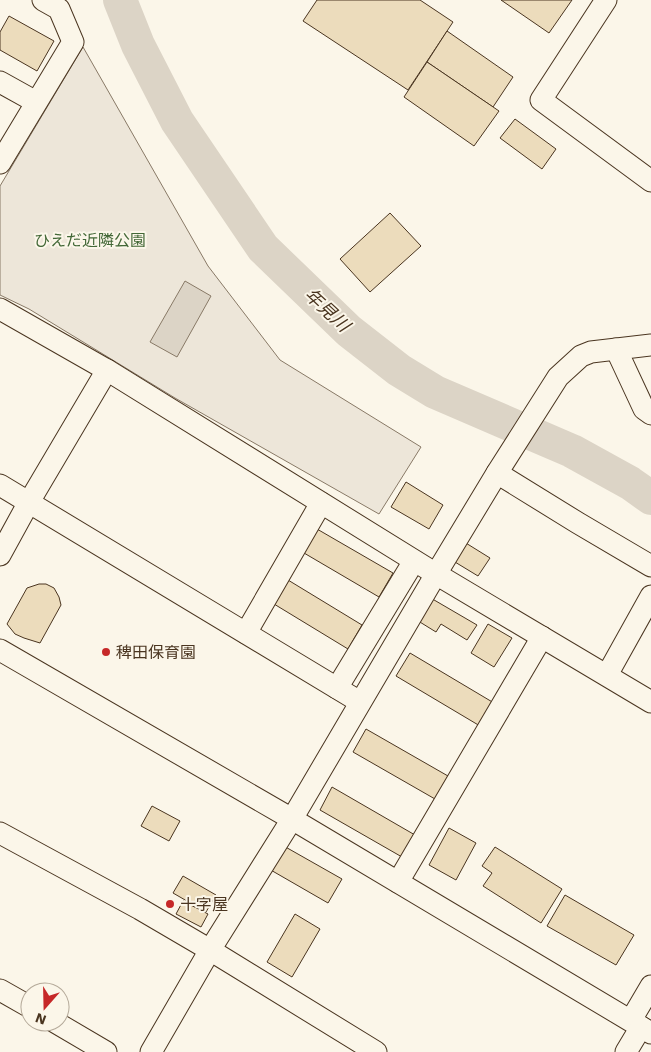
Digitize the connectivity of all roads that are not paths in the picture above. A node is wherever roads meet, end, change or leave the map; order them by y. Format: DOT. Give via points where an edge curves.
graph roads {
  1 [pos="43,0"];
  2 [pos="606,0"];
  3 [pos="0,82"];
  4 [pos="36,102"];
  5 [pos="0,163"];
  6 [pos="651,181"];
  7 [pos="0,309"];
  8 [pos="651,345"];
  9 [pos="616,349"];
  10 [pos="107,370"];
  11 [pos="651,414"];
  12 [pos="497,473"];
  13 [pos="0,485"];
  14 [pos="29,502"];
  15 [pos="321,502"];
  16 [pos="0,555"];
  17 [pos="414,560"];
  18 [pos="651,566"];
  19 [pos="436,574"];
  20 [pos="651,596"];
  21 [pos="246,632"];
  22 [pos="542,637"];
  23 [pos="0,650"];
  24 [pos="607,675"];
  25 [pos="337,688"];
  26 [pos="360,702"];
  27 [pos="651,702"];
  28 [pos="292,819"];
  29 [pos="0,832"];
  30 [pos="398,882"];
  31 [pos="210,950"];
  32 [pos="651,986"];
  33 [pos="0,990"];
  34 [pos="20,1001"];
  35 [pos="641,1027"];
  36 [pos="70,1031"];
  37 [pos="106,1052"];
  38 [pos="151,1052"];
  39 [pos="376,1052"];
  40 [pos="626,1052"];
  1 -- 4 [label="street" via="59,9 73,42"];
  2 -- 6 [label="street" via="541,100"];
  3 -- 4 [label="street"];
  4 -- 5 [label="street"];
  7 -- 10 [label="street"];
  8 -- 9 [label="street"];
  9 -- 11 [label="street" via="644,409"];
  9 -- 12 [label="street" via="580,356 558,378"];
  10 -- 14 [label="street"];
  10 -- 15 [label="street"];
  12 -- 18 [label="street"];
  12 -- 19 [label="street"];
  13 -- 14 [label="street"];
  14 -- 16 [label="street"];
  14 -- 21 [label="street"];
  15 -- 17 [label="street"];
  15 -- 21 [label="street"];
  17 -- 19 [label="street"];
  17 -- 25 [label="street"];
  19 -- 22 [label="street"];
  19 -- 26 [label="street"];
  20 -- 24 [label="street"];
  21 -- 25 [label="street"];
  22 -- 24 [label="street"];
  22 -- 30 [label="street"];
  23 -- 28 [label="street"];
  24 -- 27 [label="street"];
  25 -- 26 [label="street"];
  26 -- 28 [label="street"];
  28 -- 30 [label="street"];
  28 -- 31 [label="street"];
  29 -- 31 [label="street"];
  30 -- 35 [label="street"];
  31 -- 38 [label="street"];
  31 -- 39 [label="street"];
  32 -- 35 [label="street"];
  33 -- 34 [label="street"];
  35 -- 40 [label="street"];
  36 -- 37 [label="street"];
}
